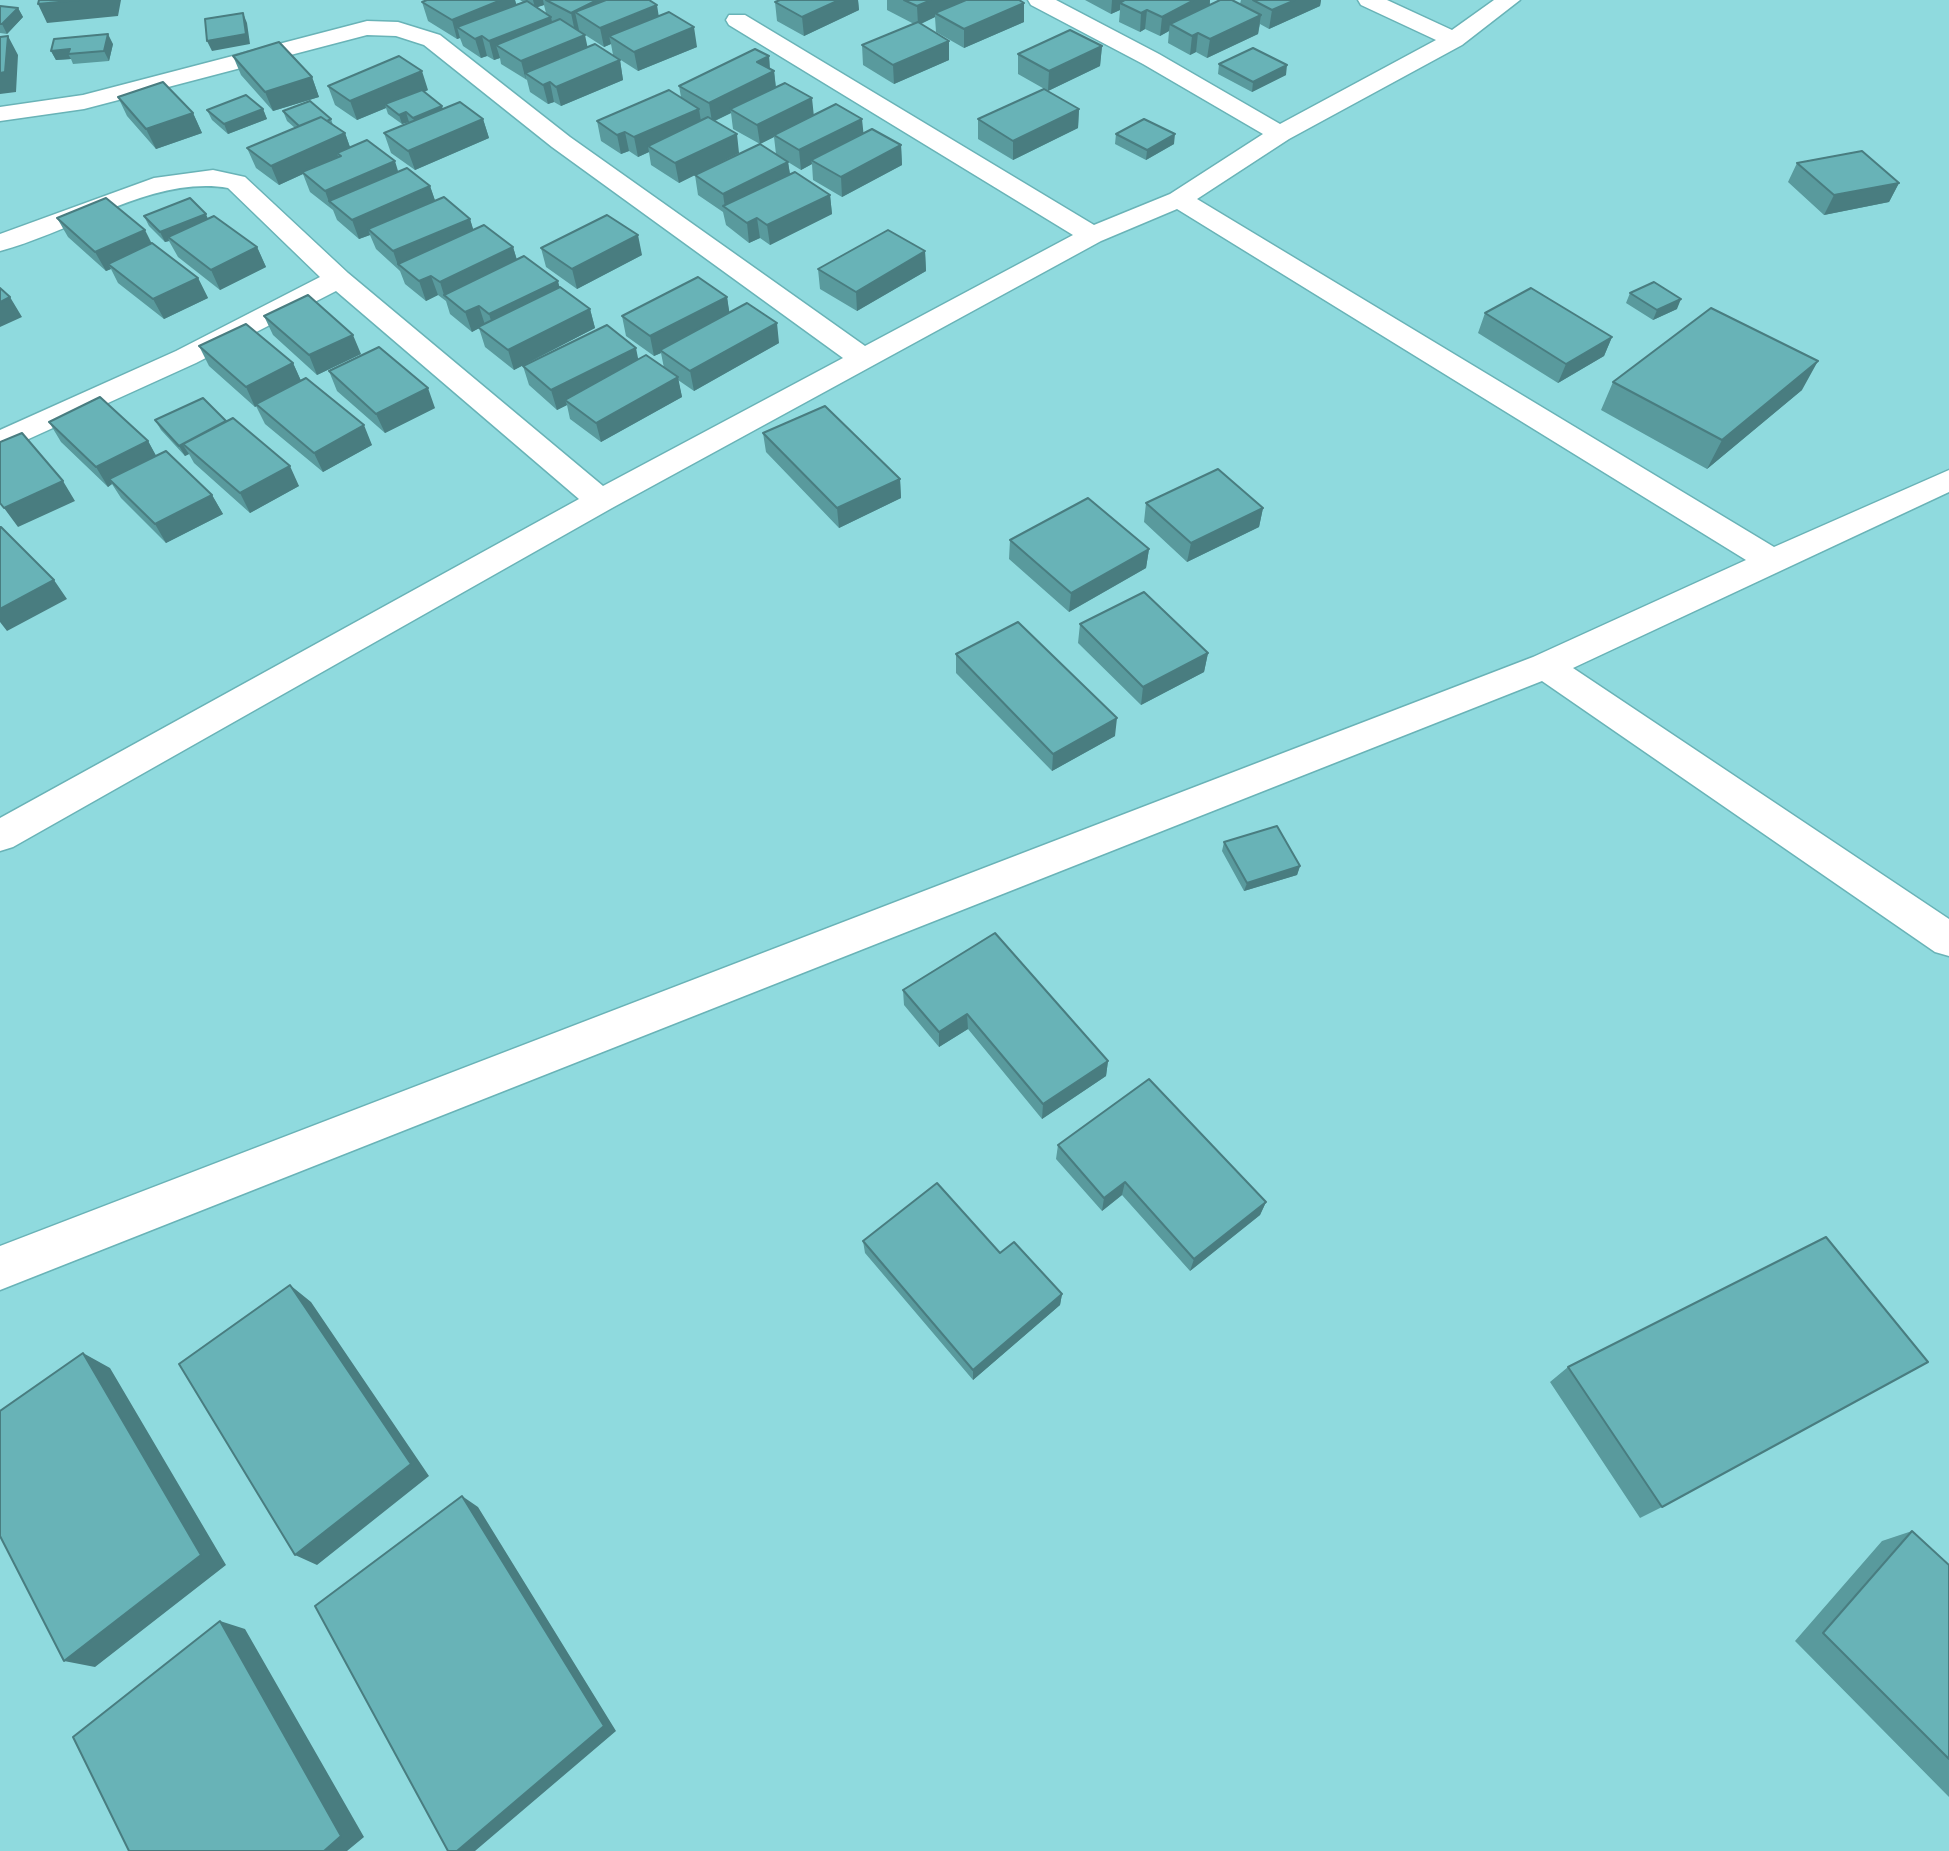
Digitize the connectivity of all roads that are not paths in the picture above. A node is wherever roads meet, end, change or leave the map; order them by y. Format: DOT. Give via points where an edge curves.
graph roads {
  1 [pos="1039,0"];
  2 [pos="1369,0"];
  3 [pos="1509,0"];
  4 [pos="737,20"];
  5 [pos="1454,40"];
  6 [pos="0,114"];
  7 [pos="1280,134"];
  8 [pos="1179,198"];
  9 [pos="1092,236"];
  10 [pos="0,243"];
  11 [pos="338,279"];
  12 [pos="865,360"];
  13 [pos="0,442"];
  14 [pos="1949,480"];
  15 [pos="601,501"];
  16 [pos="1770,561"];
  17 [pos="1545,666"];
  18 [pos="0,836"];
  19 [pos="1949,940"];
  20 [pos="0,1268"];
  1 -- 7 [label="street"];
  2 -- 5 [label="street"];
  3 -- 5 [label="street"];
  4 -- 9 [label="street"];
  5 -- 7 [label="street"];
  6 -- 12 [label="street" via="84,102 368,28 398,29 432,40 561,142"];
  7 -- 8 [label="street"];
  8 -- 9 [label="street"];
  8 -- 16 [label="street"];
  9 -- 12 [label="street"];
  10 -- 11 [label="street" via="154,186 213,178 236,181"];
  11 -- 13 [label="street" via="186,357"];
  11 -- 15 [label="street"];
  12 -- 15 [label="street"];
  14 -- 16 [label="street"];
  15 -- 18 [label="street"];
  16 -- 17 [label="street"];
  17 -- 19 [label="street"];
  17 -- 20 [label="street"];
}
